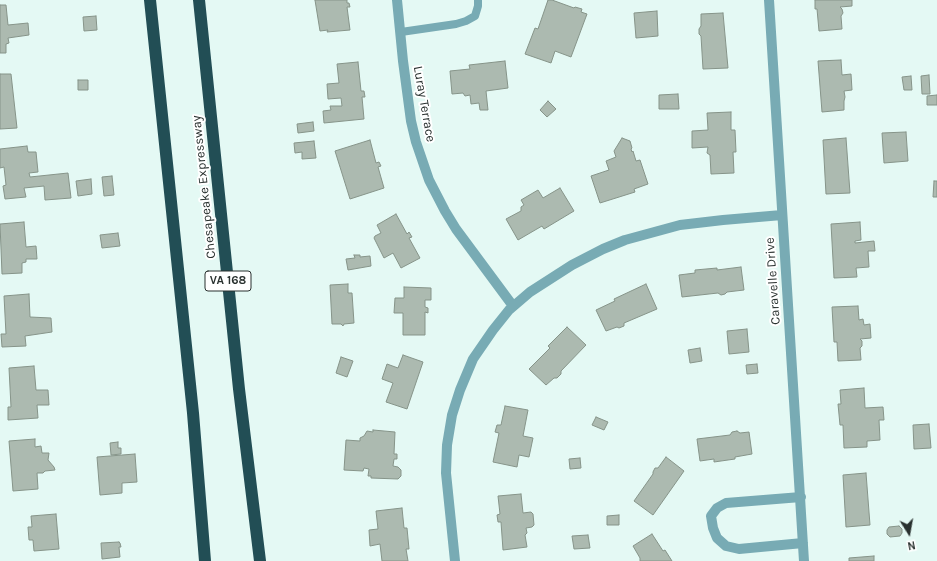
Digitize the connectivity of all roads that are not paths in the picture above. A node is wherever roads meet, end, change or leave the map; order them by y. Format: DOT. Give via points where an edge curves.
graph roads {
  1 [pos="150,0"];
  2 [pos="199,0"];
  3 [pos="398,0"];
  4 [pos="478,0"];
  5 [pos="769,0"];
  6 [pos="401,32"];
  7 [pos="782,215"];
  8 [pos="513,306"];
  9 [pos="800,497"];
  10 [pos="803,543"];
  11 [pos="205,561"];
  12 [pos="260,561"];
  13 [pos="455,561"];
  14 [pos="804,561"];
  1 -- 11 [label="highway" via="193,413"];
  2 -- 12 [label="highway, Chesapeake Expressway / VA 168" via="238,381"];
  3 -- 6 [label="street, Luray Terrace"];
  4 -- 6 [label="lane" via="475,16 466,21"];
  5 -- 7 [label="street, Caravelle Drive"];
  6 -- 8 [label="street, Luray Terrace" via="411,121 429,180 456,228"];
  7 -- 8 [label="street" via="680,225 625,240 572,265"];
  7 -- 9 [label="street, Caravelle Drive"];
  8 -- 13 [label="street" via="492,330 473,359 452,415 446,473"];
  9 -- 10 [label="street, Caravelle Drive"];
  9 -- 10 [label="street" via="726,503 717,508 711,516 717,538 726,546 739,549"];
  10 -- 14 [label="street, Caravelle Drive"];
}
